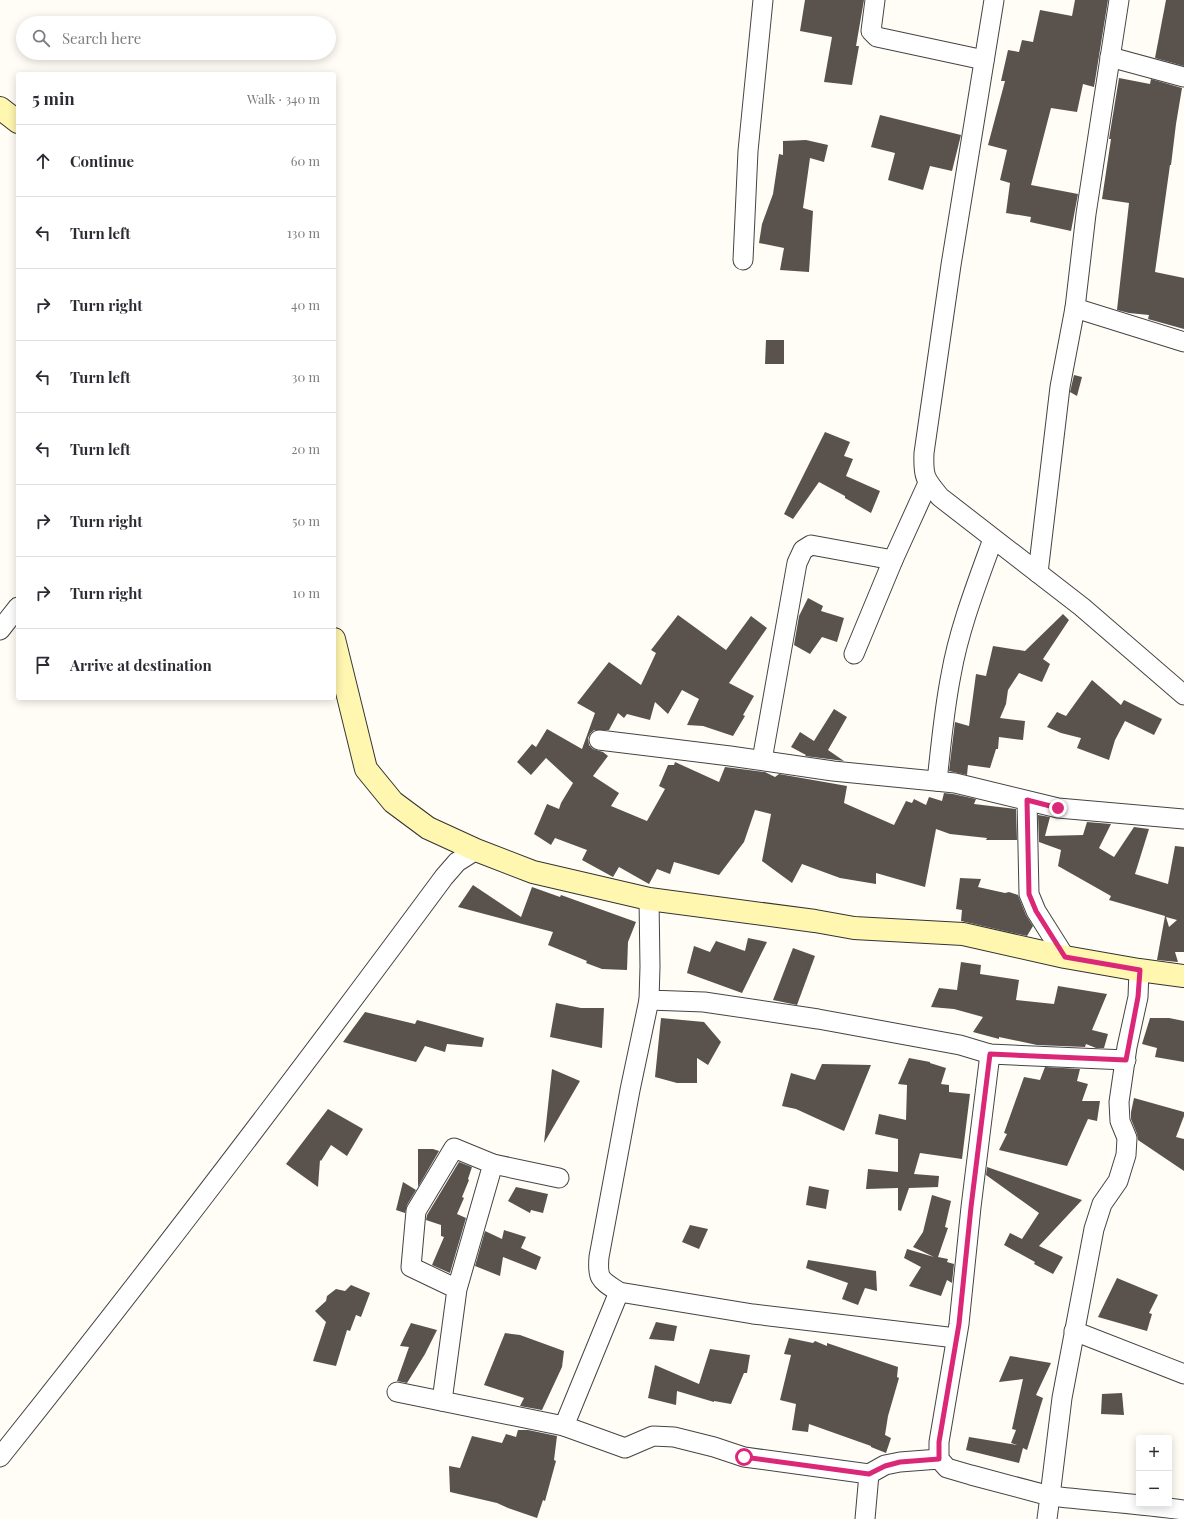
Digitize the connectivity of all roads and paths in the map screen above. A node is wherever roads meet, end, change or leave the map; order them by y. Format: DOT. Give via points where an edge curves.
graph roads {
  1 [pos="763,0"];
  2 [pos="875,0"];
  3 [pos="994,0"];
  4 [pos="1119,0"];
  5 [pos="1110,57"];
  6 [pos="984,60"];
  7 [pos="1184,77"];
  8 [pos="0,108"];
  9 [pos="16,120"];
  10 [pos="743,260"];
  11 [pos="1074,308"];
  12 [pos="1184,342"];
  13 [pos="928,483"];
  14 [pos="993,539"];
  15 [pos="893,560"];
  16 [pos="1038,573"];
  17 [pos="16,610"];
  18 [pos="0,630"];
  19 [pos="336,647"];
  20 [pos="854,654"];
  21 [pos="1184,695"];
  22 [pos="599,740"];
  23 [pos="762,760"];
  24 [pos="936,781"];
  25 [pos="1027,800"];
  26 [pos="1184,819"];
  27 [pos="476,850"];
  28 [pos="649,899"];
  29 [pos="1065,957"];
  30 [pos="1140,970"];
  31 [pos="1184,976"];
  32 [pos="649,1000"];
  33 [pos="990,1054"];
  34 [pos="1126,1060"];
  35 [pos="493,1164"];
  36 [pos="559,1178"];
  37 [pos="457,1289"];
  38 [pos="619,1292"];
  39 [pos="1074,1331"];
  40 [pos="956,1338"];
  41 [pos="1184,1374"];
  42 [pos="397,1392"];
  43 [pos="442,1401"];
  44 [pos="564,1426"];
  45 [pos="0,1457"];
  46 [pos="939,1459"];
  47 [pos="869,1474"];
  48 [pos="1050,1496"];
  49 [pos="1184,1510"];
  50 [pos="865,1519"];
  51 [pos="1047,1519"];
  1 -- 10 [label="street" via="748,151"];
  2 -- 6 [label="street" via="871,31 877,37"];
  3 -- 6 [label="street"];
  4 -- 5 [label="street"];
  5 -- 7 [label="street"];
  5 -- 11 [label="street"];
  6 -- 13 [label="street" via="924,453 923,471"];
  8 -- 9 [label="street"];
  11 -- 12 [label="street"];
  11 -- 16 [label="street" via="1060,387"];
  13 -- 14 [label="street" via="940,497"];
  13 -- 15 [label="street"];
  14 -- 16 [label="street"];
  14 -- 24 [label="street" via="961,635 951,675"];
  15 -- 20 [label="street"];
  15 -- 23 [label="street" via="811,545 803,550 797,564"];
  16 -- 21 [label="street" via="1082,607"];
  17 -- 18 [label="street"];
  19 -- 27 [label="street" via="366,768 393,802 428,828"];
  22 -- 23 [label="street"];
  23 -- 24 [label="street" via="832,771"];
  24 -- 25 [label="street"];
  25 -- 26 [label="street" via="1058,808"];
  25 -- 29 [label="street" via="1029,894 1036,911"];
  27 -- 28 [label="street" via="533,872"];
  27 -- 45 [label="street" via="457,862 444,877 200,1202"];
  28 -- 29 [label="street" via="854,928 963,934"];
  28 -- 32 [label="street"];
  29 -- 30 [label="street"];
  30 -- 31 [label="street"];
  30 -- 34 [label="street" via="1138,997"];
  32 -- 33 [label="street" via="704,1002 818,1019 960,1045"];
  32 -- 38 [label="street" via="599,1257 598,1272 603,1281"];
  33 -- 34 [label="street"];
  33 -- 40 [label="street"];
  34 -- 39 [label="street" via="1119,1102 1120,1121 1127,1138 1126,1155 1118,1181 1102,1204 1094,1229"];
  35 -- 36 [label="street"];
  35 -- 37 [label="street"];
  35 -- 37 [label="street" via="454,1148 416,1211 411,1267"];
  37 -- 43 [label="street"];
  38 -- 40 [label="street" via="753,1314"];
  38 -- 44 [label="street"];
  39 -- 41 [label="street"];
  39 -- 48 [label="street" via="1062,1398"];
  40 -- 46 [label="street" via="939,1442"];
  42 -- 43 [label="street"];
  43 -- 44 [label="street"];
  44 -- 47 [label="street" via="624,1448 653,1436 674,1437 744,1457"];
  46 -- 47 [label="street" via="900,1462"];
  46 -- 48 [label="street" via="947,1468"];
  47 -- 50 [label="street"];
  48 -- 49 [label="street"];
  48 -- 51 [label="street"];
}
